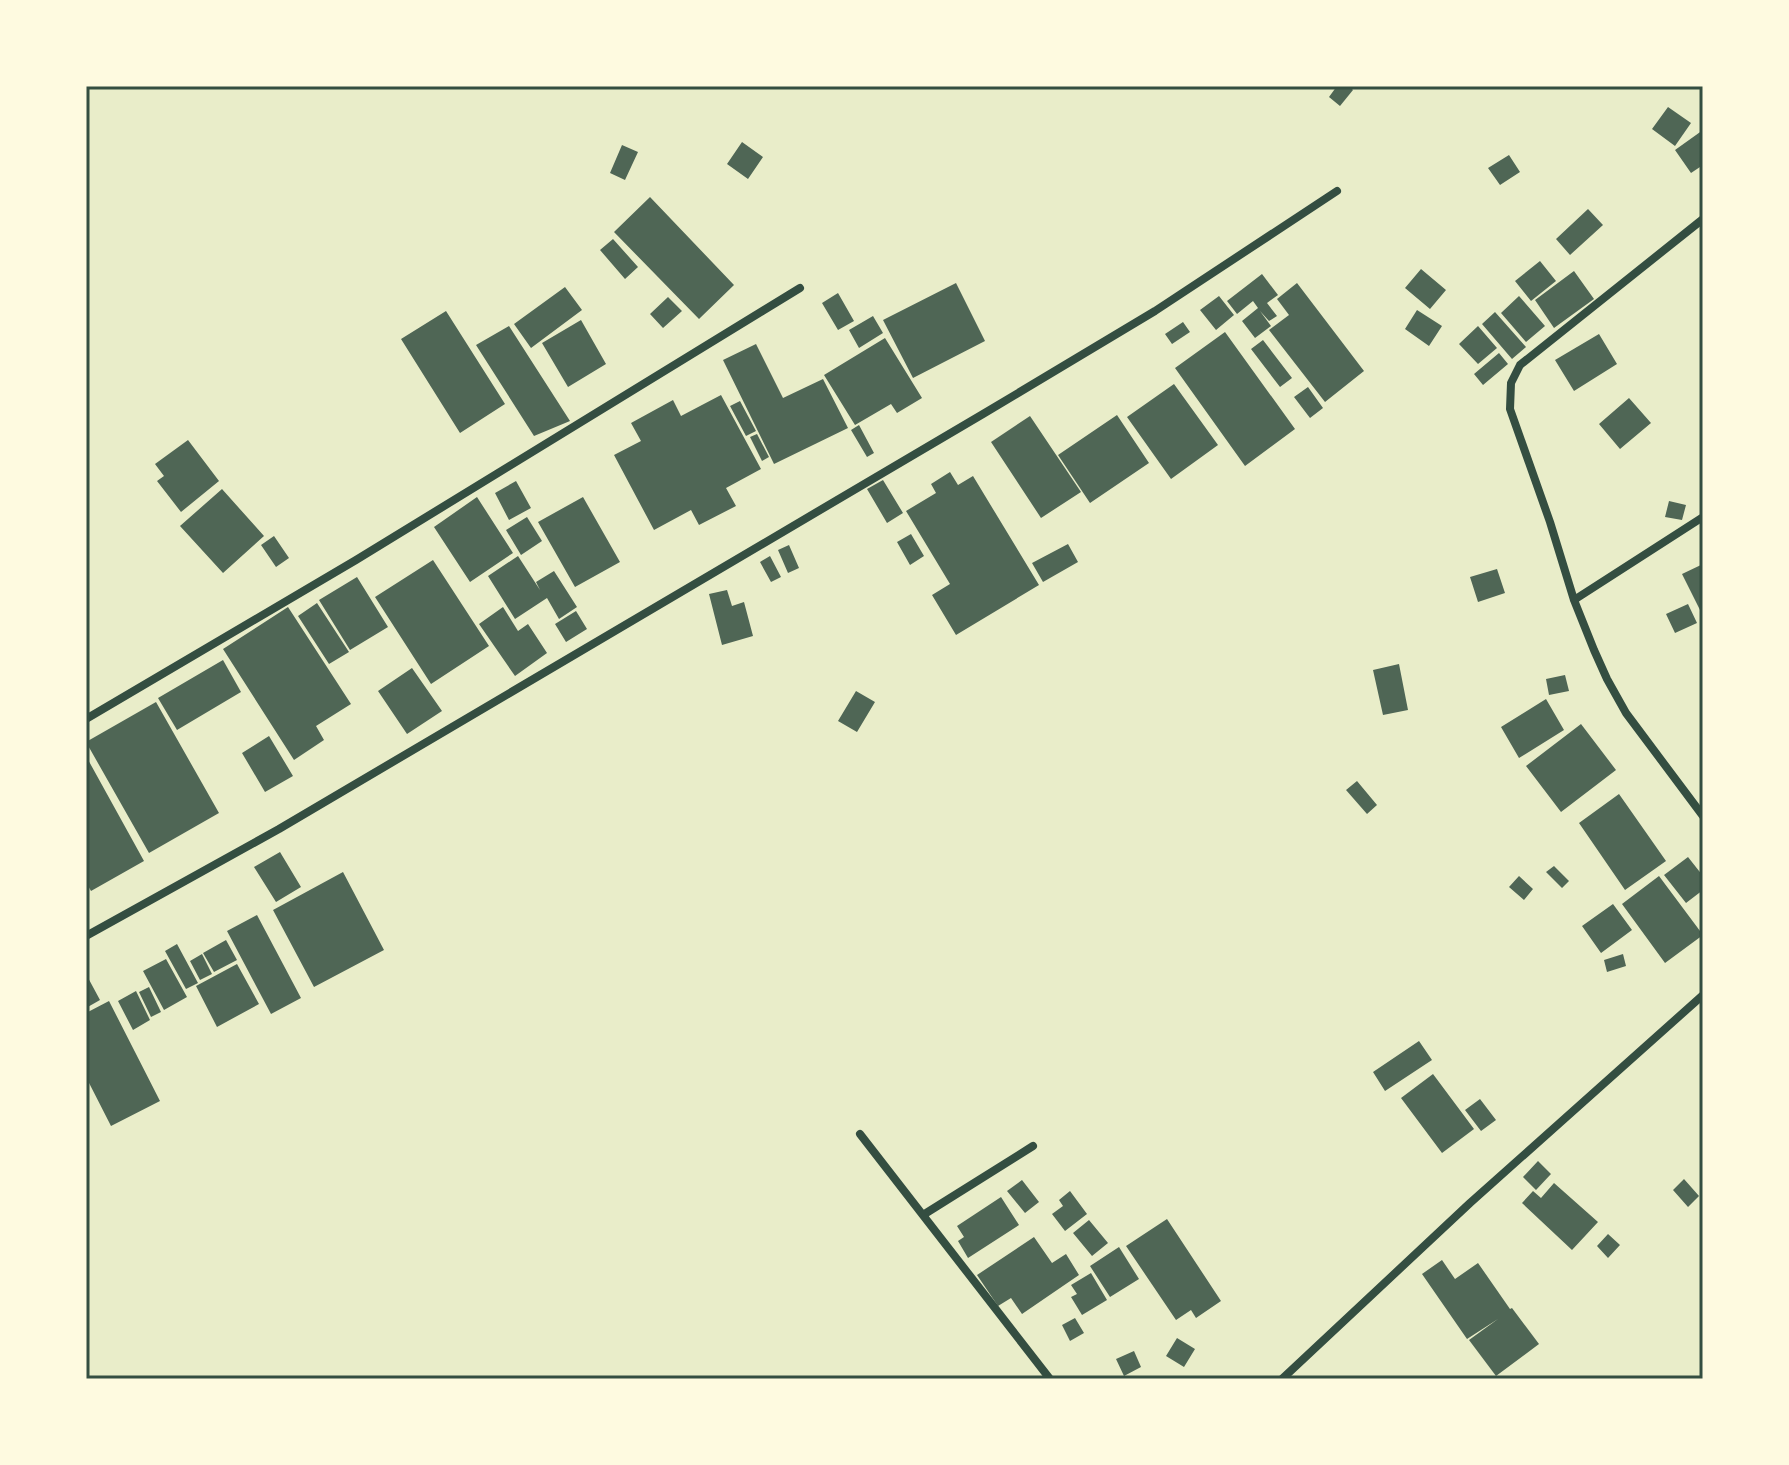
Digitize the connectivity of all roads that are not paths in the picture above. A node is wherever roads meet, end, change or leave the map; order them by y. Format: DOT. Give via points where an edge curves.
graph roads {
  1 [pos="1337,191"];
  2 [pos="1703,219"];
  3 [pos="800,288"];
  4 [pos="1703,517"];
  5 [pos="1574,600"];
  6 [pos="86,719"];
  7 [pos="1703,816"];
  8 [pos="86,936"];
  9 [pos="1703,995"];
  10 [pos="860,1134"];
  11 [pos="1033,1146"];
  12 [pos="923,1215"];
  13 [pos="1050,1379"];
  14 [pos="1282,1379"];
  1 -- 8 [label="street" via="1155,311 279,829"];
  2 -- 5 [label="street" via="1520,365 1511,383 1510,409"];
  3 -- 6 [label="street"];
  4 -- 5 [label="street"];
  5 -- 7 [label="street" via="1626,713"];
  9 -- 14 [label="street"];
  10 -- 12 [label="street"];
  11 -- 12 [label="street"];
  12 -- 13 [label="street"];
}
